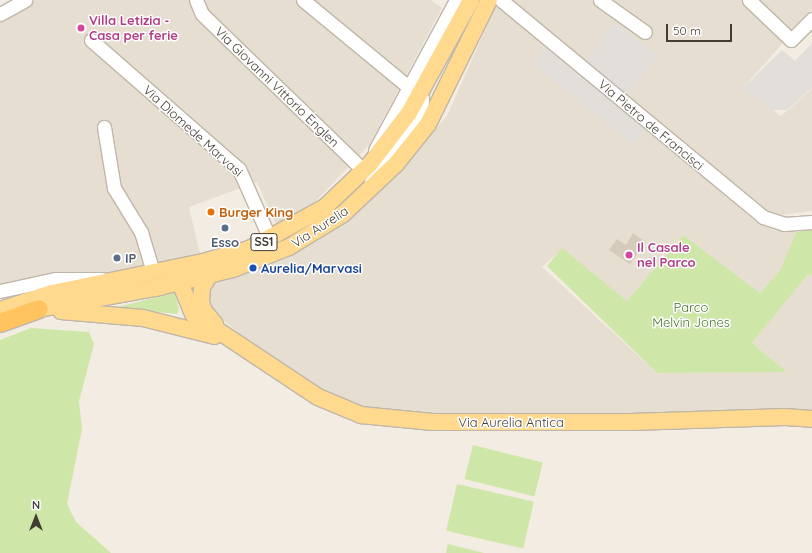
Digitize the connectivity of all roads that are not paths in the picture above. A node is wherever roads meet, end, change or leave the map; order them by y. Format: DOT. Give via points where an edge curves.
graph roads {
  1 [pos="25,0"];
  2 [pos="303,0"];
  3 [pos="456,0"];
  4 [pos="472,0"];
  5 [pos="489,0"];
  6 [pos="501,0"];
  7 [pos="600,0"];
  8 [pos="749,0"];
  9 [pos="198,1"];
  10 [pos="0,14"];
  11 [pos="812,19"];
  12 [pos="645,32"];
  13 [pos="91,40"];
  14 [pos="427,55"];
  15 [pos="455,70"];
  16 [pos="430,77"];
  17 [pos="408,84"];
  18 [pos="420,95"];
  19 [pos="104,127"];
  20 [pos="367,167"];
  21 [pos="363,196"];
  22 [pos="812,222"];
  23 [pos="270,239"];
  24 [pos="153,272"];
  25 [pos="176,275"];
  26 [pos="209,276"];
  27 [pos="113,280"];
  28 [pos="0,291"];
  29 [pos="39,309"];
  30 [pos="189,309"];
  31 [pos="0,310"];
  32 [pos="143,318"];
  33 [pos="0,323"];
  34 [pos="231,341"];
  35 [pos="812,419"];
  1 -- 10 [label="street"];
  2 -- 17 [label="street"];
  3 -- 14 [label="street, Via Aurelia"];
  4 -- 16 [label="main road, Via Aurelia / SS1"];
  5 -- 15 [label="main road, Via Aurelia / SS1"];
  6 -- 22 [label="street, Via Pietro de Francisci" via="763,217 784,224"];
  7 -- 12 [label="street"];
  8 -- 11 [label="street" via="791,40"];
  9 -- 20 [label="street, Via Giovanni Vittorio Englen" via="202,14"];
  13 -- 23 [label="street, Via Diomede Marvasi" via="238,169"];
  14 -- 16 [label="street" via="426,70"];
  14 -- 17 [label="street, Via Aurelia"];
  15 -- 16 [label="street" via="443,79"];
  15 -- 21 [label="main road, Via Aurelia / SS1" via="424,129"];
  16 -- 18 [label="main road, Via Aurelia / SS1"];
  17 -- 18 [label="street"];
  17 -- 20 [label="street, Via Aurelia"];
  18 -- 20 [label="main road, Via Aurelia / SS1"];
  18 -- 21 [label="street" via="424,105 420,115"];
  19 -- 24 [label="street" via="114,188 141,232"];
  20 -- 23 [label="main road, Via Aurelia / SS1" via="325,207"];
  21 -- 26 [label="main road, Via Aurelia / SS1" via="337,218 289,247"];
  23 -- 25 [label="main road, Via Aurelia / SS1"];
  24 -- 25 [label="main road, Via Aurelia / SS1"];
  24 -- 27 [label="main road, Via Aurelia / SS1"];
  25 -- 26 [label="main road, Via Aurelia / SS1"];
  25 -- 29 [label="main road, Via Aurelia / SS1"];
  25 -- 30 [label="main road"];
  26 -- 34 [label="main road" via="202,287 201,305 206,315"];
  27 -- 28 [label="street, Via Aurelia" via="62,278"];
  27 -- 31 [label="main road, Via Aurelia / SS1" via="40,297"];
  29 -- 32 [label="main road"];
  29 -- 33 [label="highway, Via Aurelia / SS1"];
  30 -- 32 [label="main road" via="187,314 178,318"];
  30 -- 34 [label="main road"];
  32 -- 34 [label="main road"];
  34 -- 35 [label="main road, Via Aurelia Antica" via="318,397 345,411 369,417 494,422 773,417"];
}
